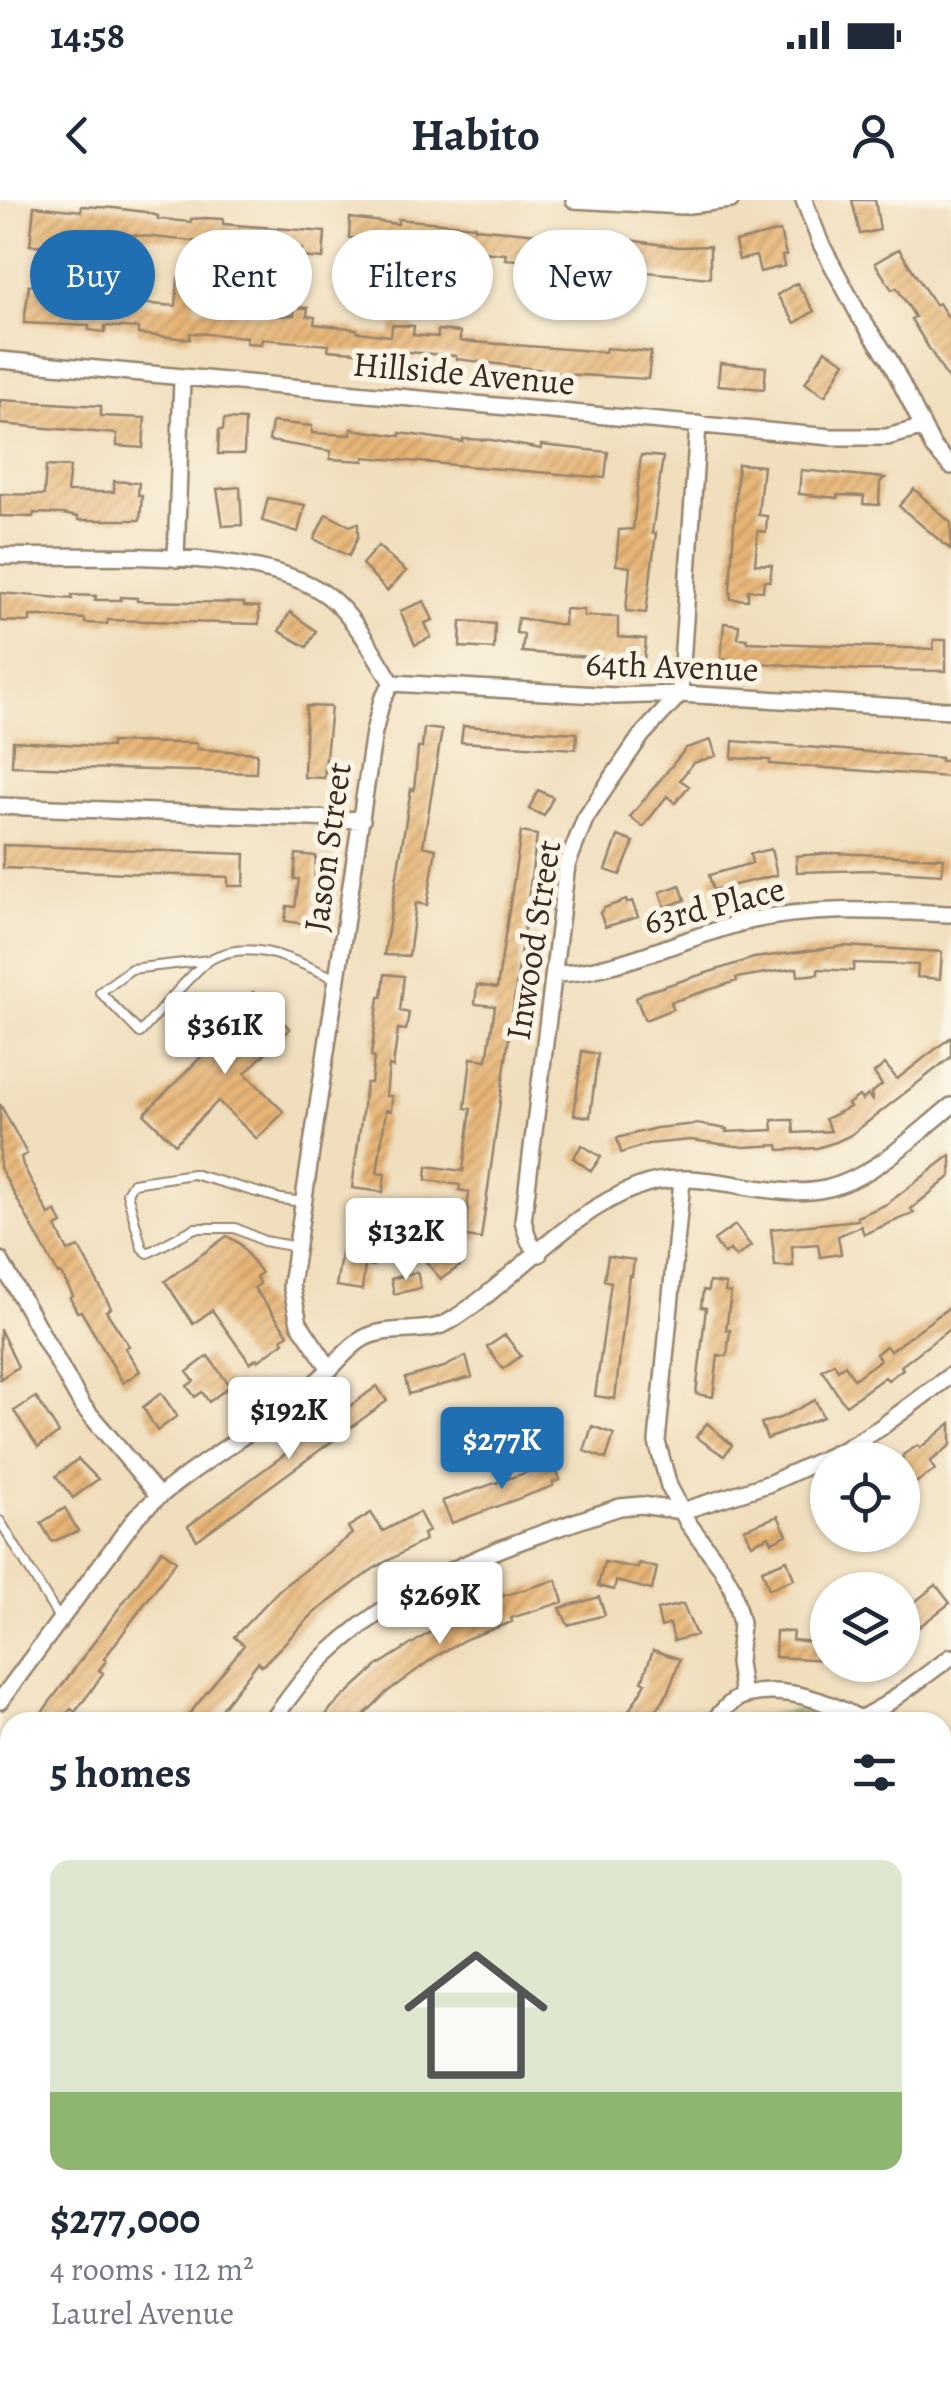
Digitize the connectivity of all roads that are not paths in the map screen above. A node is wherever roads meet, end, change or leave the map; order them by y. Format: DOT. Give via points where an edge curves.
graph roads {
  1 [pos="574,200"];
  2 [pos="731,200"];
  3 [pos="804,200"];
  4 [pos="0,360"];
  5 [pos="182,379"];
  6 [pos="698,424"];
  7 [pos="921,428"];
  8 [pos="951,466"];
  9 [pos="0,556"];
  10 [pos="176,559"];
  11 [pos="392,683"];
  12 [pos="680,694"];
  13 [pos="951,710"];
  14 [pos="0,806"];
  15 [pos="362,820"];
  16 [pos="951,914"];
  17 [pos="210,960"];
  18 [pos="555,974"];
  19 [pos="338,980"];
  20 [pos="951,1106"];
  21 [pos="682,1181"];
  22 [pos="304,1202"];
  23 [pos="297,1247"];
  24 [pos="538,1254"];
  25 [pos="0,1260"];
  26 [pos="330,1369"];
  27 [pos="951,1376"];
  28 [pos="158,1496"];
  29 [pos="682,1511"];
  30 [pos="0,1521"];
  31 [pos="60,1620"];
  32 [pos="951,1656"];
  33 [pos="743,1696"];
  34 [pos="0,1701"];
  35 [pos="279,1712"];
  36 [pos="722,1712"];
  37 [pos="847,1712"];
  38 [pos="875,1712"];
  1 -- 2 [label="street" via="682,206"];
  3 -- 7 [label="street"];
  4 -- 5 [label="street, Hillside Avenue"];
  5 -- 6 [label="street, Hillside Avenue"];
  5 -- 10 [label="street"];
  6 -- 7 [label="street, Hillside Avenue" via="855,438"];
  6 -- 12 [label="street"];
  7 -- 8 [label="street"];
  9 -- 10 [label="street"];
  10 -- 11 [label="street" via="263,566 313,586 353,622"];
  11 -- 12 [label="street, 64th Avenue"];
  11 -- 15 [label="street, Jason Street" via="378,713"];
  12 -- 13 [label="street, 64th Avenue"];
  12 -- 18 [label="street, Inwood Street" via="632,748 574,842"];
  14 -- 15 [label="street"];
  15 -- 19 [label="street, Jason Street"];
  16 -- 18 [label="street, 63rd Place" via="784,914 579,973"];
  17 -- 17 [label="lane" via="140,1033 100,992 131,969"];
  17 -- 19 [label="lane" via="261,950"];
  18 -- 24 [label="street, Inwood Street" via="523,1221"];
  19 -- 22 [label="street, Jason Street"];
  20 -- 21 [label="street" via="877,1164 828,1189 798,1193"];
  21 -- 24 [label="street" via="658,1181 621,1194"];
  21 -- 29 [label="street" via="657,1442"];
  22 -- 23 [label="street, Jason Street"];
  22 -- 23 [label="lane" via="193,1174 133,1183 127,1192 148,1254 196,1228 235,1228"];
  23 -- 26 [label="street, Jason Street" via="292,1304"];
  24 -- 26 [label="street" via="444,1324 367,1336"];
  25 -- 28 [label="street" via="82,1406"];
  26 -- 28 [label="street"];
  27 -- 29 [label="street" via="845,1449 768,1484"];
  28 -- 31 [label="street"];
  29 -- 33 [label="street" via="732,1587 742,1623"];
  29 -- 35 [label="street" via="620,1507 496,1548 443,1574 389,1605 314,1668"];
  30 -- 31 [label="lane"];
  31 -- 34 [label="street"];
  32 -- 38 [label="street"];
  33 -- 36 [label="street"];
  33 -- 37 [label="street" via="808,1697"];
}
